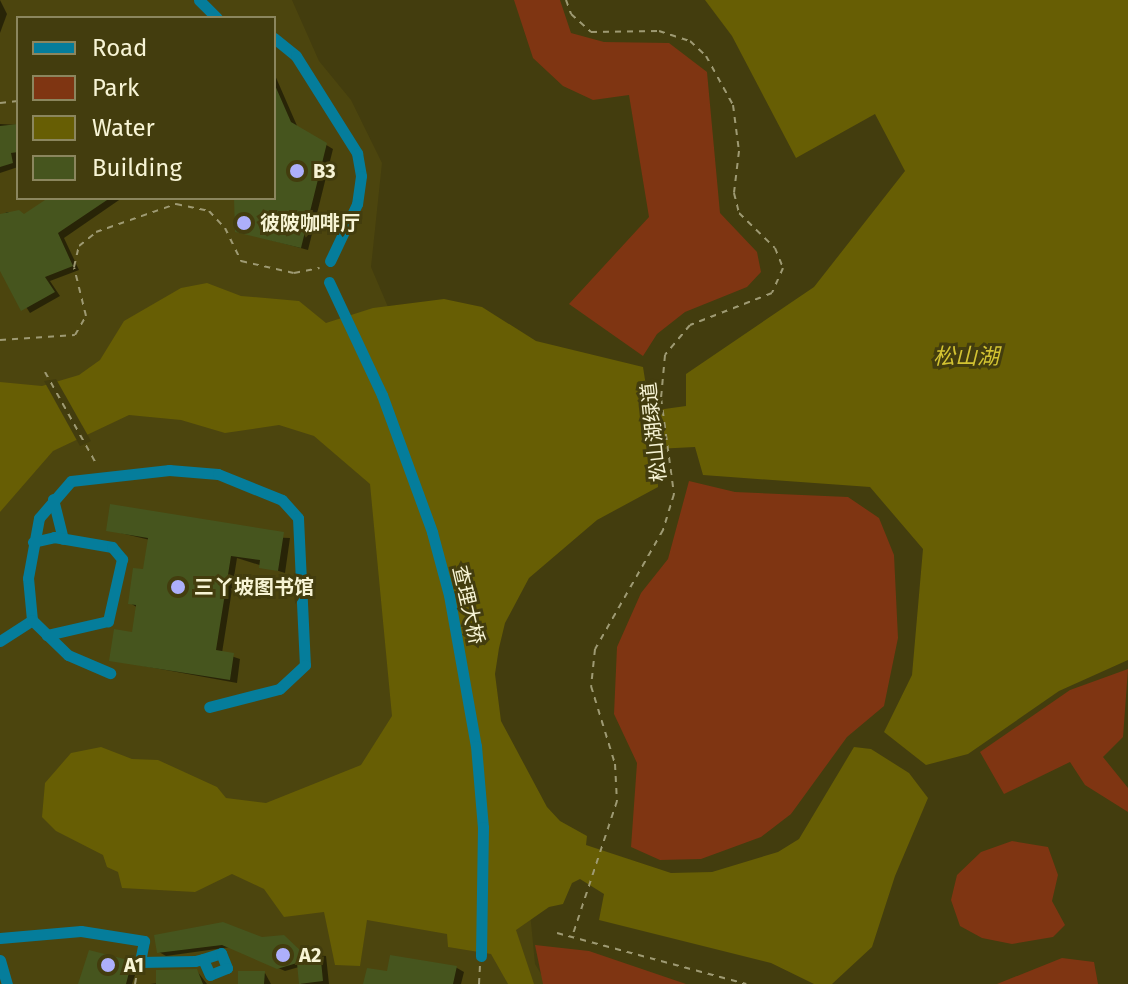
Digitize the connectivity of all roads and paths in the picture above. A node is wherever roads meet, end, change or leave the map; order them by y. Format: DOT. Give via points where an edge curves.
graph roads {
  1 [pos="199,0"];
  2 [pos="566,0"];
  3 [pos="215,16"];
  4 [pos="276,40"];
  5 [pos="330,261"];
  6 [pos="329,282"];
  7 [pos="0,340"];
  8 [pos="45,372"];
  9 [pos="94,459"];
  10 [pos="53,499"];
  11 [pos="63,539"];
  12 [pos="33,542"];
  13 [pos="32,620"];
  14 [pos="47,635"];
  15 [pos="0,641"];
  16 [pos="110,673"];
  17 [pos="209,707"];
  18 [pos="557,933"];
  19 [pos="572,937"];
  20 [pos="0,938"];
  21 [pos="481,956"];
  22 [pos="203,959"];
  23 [pos="0,960"];
  24 [pos="212,980"];
  25 [pos="7,984"];
  26 [pos="479,984"];
  27 [pos="746,984"];
  1 -- 3 [label="street"];
  2 -- 19 [label="path, 松山湖绿道" via="571,14 591,32 659,31 690,41 706,56 733,105 739,213 782,259 781,280 772,293 708,315 676,337 661,370 674,494 663,530 601,633 591,667 595,706 618,781 614,819"];
  4 -- 5 [label="street" via="296,56 357,153 357,204"];
  5 -- 7 [label="path" via="294,273 241,261 225,228 209,211 176,204 96,232 79,246 74,267 86,316 75,335"];
  6 -- 21 [label="street, 查理大桥" via="382,395 449,595 481,800"];
  8 -- 9 [label="path"];
  10 -- 11 [label="street"];
  10 -- 12 [label="street" via="39,518"];
  10 -- 17 [label="street" via="71,481 90,475 169,470 218,474 292,505 301,538 305,665 279,689"];
  11 -- 12 [label="street"];
  11 -- 14 [label="street" via="112,547 120,553 122,566 108,621"];
  12 -- 13 [label="street" via="28,578"];
  13 -- 14 [label="street"];
  13 -- 15 [label="street"];
  14 -- 16 [label="street" via="80,663"];
  18 -- 19 [label="path"];
  19 -- 27 [label="path"];
  20 -- 22 [label="street" via="54,930 110,935 144,941 140,962"];
  21 -- 26 [label="path"];
  22 -- 24 [label="street"];
  22 -- 24 [label="street" via="221,953 227,968"];
  23 -- 25 [label="street"];
}
